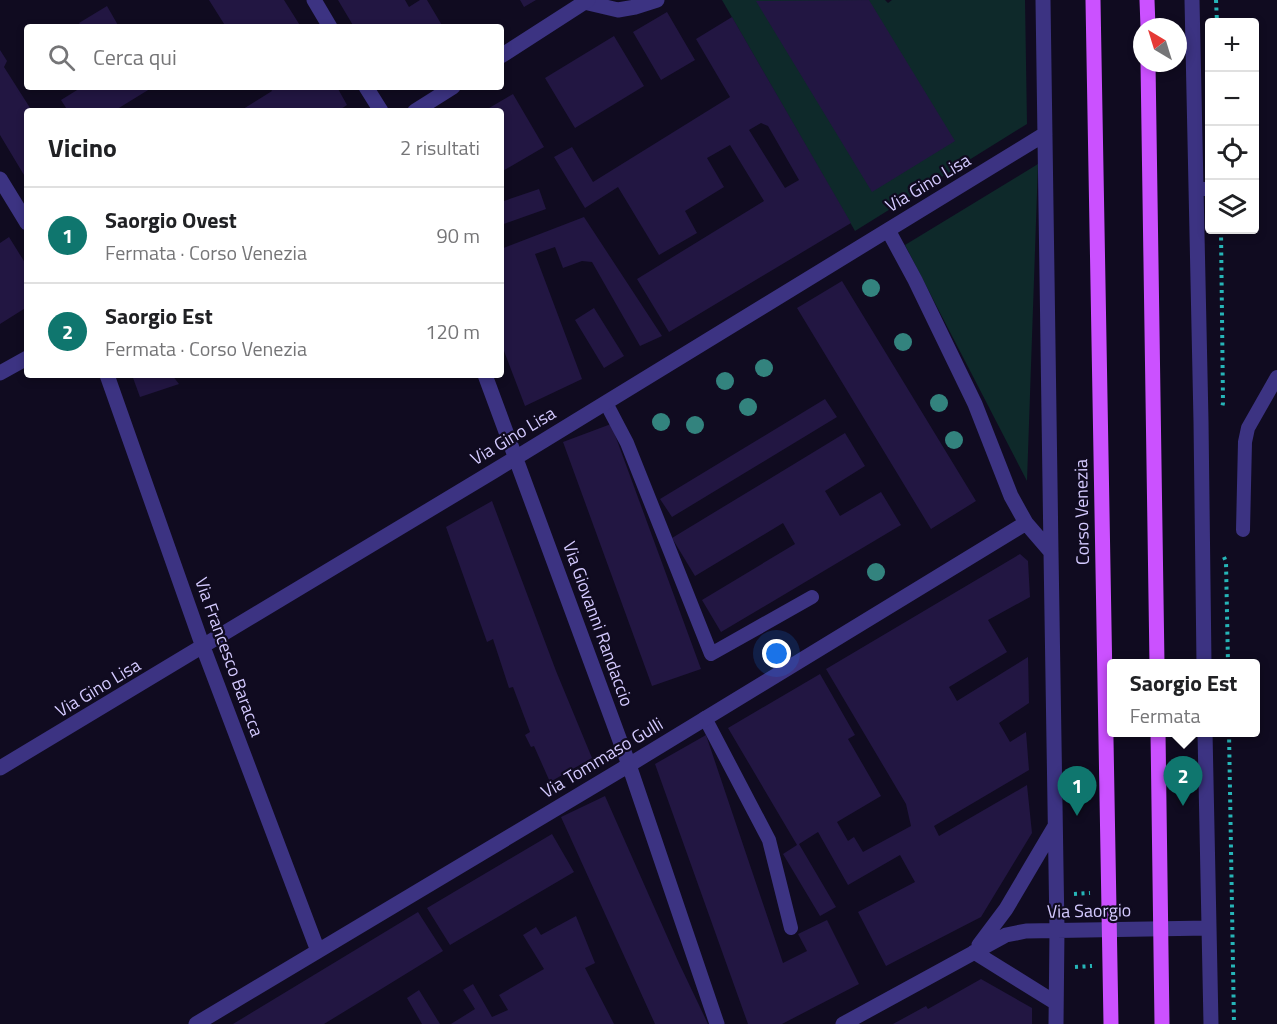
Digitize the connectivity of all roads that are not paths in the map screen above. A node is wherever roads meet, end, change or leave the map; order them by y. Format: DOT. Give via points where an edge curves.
graph roads {
  1 [pos="314,0"];
  2 [pos="657,0"];
  3 [pos="1043,0"];
  4 [pos="1093,0"];
  5 [pos="1147,0"];
  6 [pos="1192,0"];
  7 [pos="586,1"];
  8 [pos="1148,18"];
  9 [pos="328,24"];
  10 [pos="504,54"];
  11 [pos="1148,72"];
  12 [pos="368,90"];
  13 [pos="448,90"];
  14 [pos="379,108"];
  15 [pos="420,108"];
  16 [pos="1045,134"];
  17 [pos="0,179"];
  18 [pos="1203,189"];
  19 [pos="24,218"];
  20 [pos="888,230"];
  21 [pos="24,360"];
  22 [pos="0,373"];
  23 [pos="1277,377"];
  24 [pos="107,378"];
  25 [pos="486,378"];
  26 [pos="606,403"];
  27 [pos="517,457"];
  28 [pos="1026,523"];
  29 [pos="1243,530"];
  30 [pos="1052,552"];
  31 [pos="812,597"];
  32 [pos="203,647"];
  33 [pos="1156,659"];
  34 [pos="1204,659"];
  35 [pos="705,718"];
  36 [pos="1158,737"];
  37 [pos="1205,737"];
  38 [pos="629,765"];
  39 [pos="0,768"];
  40 [pos="1055,826"];
  41 [pos="791,928"];
  42 [pos="1209,928"];
  43 [pos="1160,929"];
  44 [pos="1109,930"];
  45 [pos="1057,931"];
  46 [pos="318,951"];
  47 [pos="974,952"];
  48 [pos="1056,1003"];
  49 [pos="196,1024"];
  50 [pos="717,1024"];
  51 [pos="843,1024"];
  52 [pos="1056,1024"];
  53 [pos="1110,1024"];
  54 [pos="1162,1024"];
  55 [pos="1211,1024"];
  1 -- 9 [label="street"];
  2 -- 7 [label="street" via="618,9"];
  3 -- 16 [label="street, Corso Venezia"];
  4 -- 44 [label="main road, Corso Venezia"];
  5 -- 8 [label="main road"];
  6 -- 18 [label="street"];
  7 -- 10 [label="street"];
  11 -- 33 [label="main road"];
  12 -- 14 [label="street"];
  13 -- 15 [label="street"];
  16 -- 20 [label="street, Via Gino Lisa"];
  16 -- 30 [label="street, Corso Venezia"];
  17 -- 19 [label="street"];
  18 -- 34 [label="street"];
  20 -- 26 [label="street, Via Gino Lisa"];
  20 -- 28 [label="street, Corso Venezia" via="975,404 1011,496"];
  21 -- 22 [label="street"];
  23 -- 29 [label="lane" via="1248,428"];
  24 -- 32 [label="street, Via Francesco Baracca"];
  25 -- 27 [label="street, Via Giovanni Randaccio"];
  26 -- 27 [label="street, Via Gino Lisa"];
  26 -- 31 [label="lane" via="627,443 711,654"];
  27 -- 32 [label="street, Via Gino Lisa"];
  27 -- 38 [label="street, Via Giovanni Randaccio"];
  28 -- 30 [label="street, Corso Venezia"];
  28 -- 35 [label="street, Via Tommaso Gulli"];
  30 -- 40 [label="street, Corso Venezia"];
  32 -- 39 [label="street, Via Gino Lisa"];
  32 -- 46 [label="street, Via Francesco Baracca"];
  35 -- 38 [label="street, Via Tommaso Gulli"];
  35 -- 41 [label="lane" via="769,840"];
  36 -- 43 [label="main road"];
  37 -- 42 [label="street"];
  38 -- 46 [label="street, Via Tommaso Gulli"];
  38 -- 50 [label="street, Via Giovanni Randaccio"];
  40 -- 45 [label="street, Corso Venezia"];
  40 -- 47 [label="street, Via Saorgio" via="1001,916"];
  42 -- 43 [label="street, Via Saorgio"];
  42 -- 55 [label="street"];
  43 -- 44 [label="street, Via Saorgio"];
  43 -- 54 [label="main road"];
  44 -- 45 [label="street, Via Saorgio"];
  44 -- 53 [label="main road, Corso Venezia"];
  45 -- 47 [label="street, Via Saorgio" via="1006,935"];
  45 -- 48 [label="street, Corso Venezia"];
  46 -- 49 [label="street, Via Tommaso Gulli"];
  47 -- 48 [label="street"];
  47 -- 51 [label="street, Via Saorgio"];
  48 -- 52 [label="street, Corso Venezia"];
}
